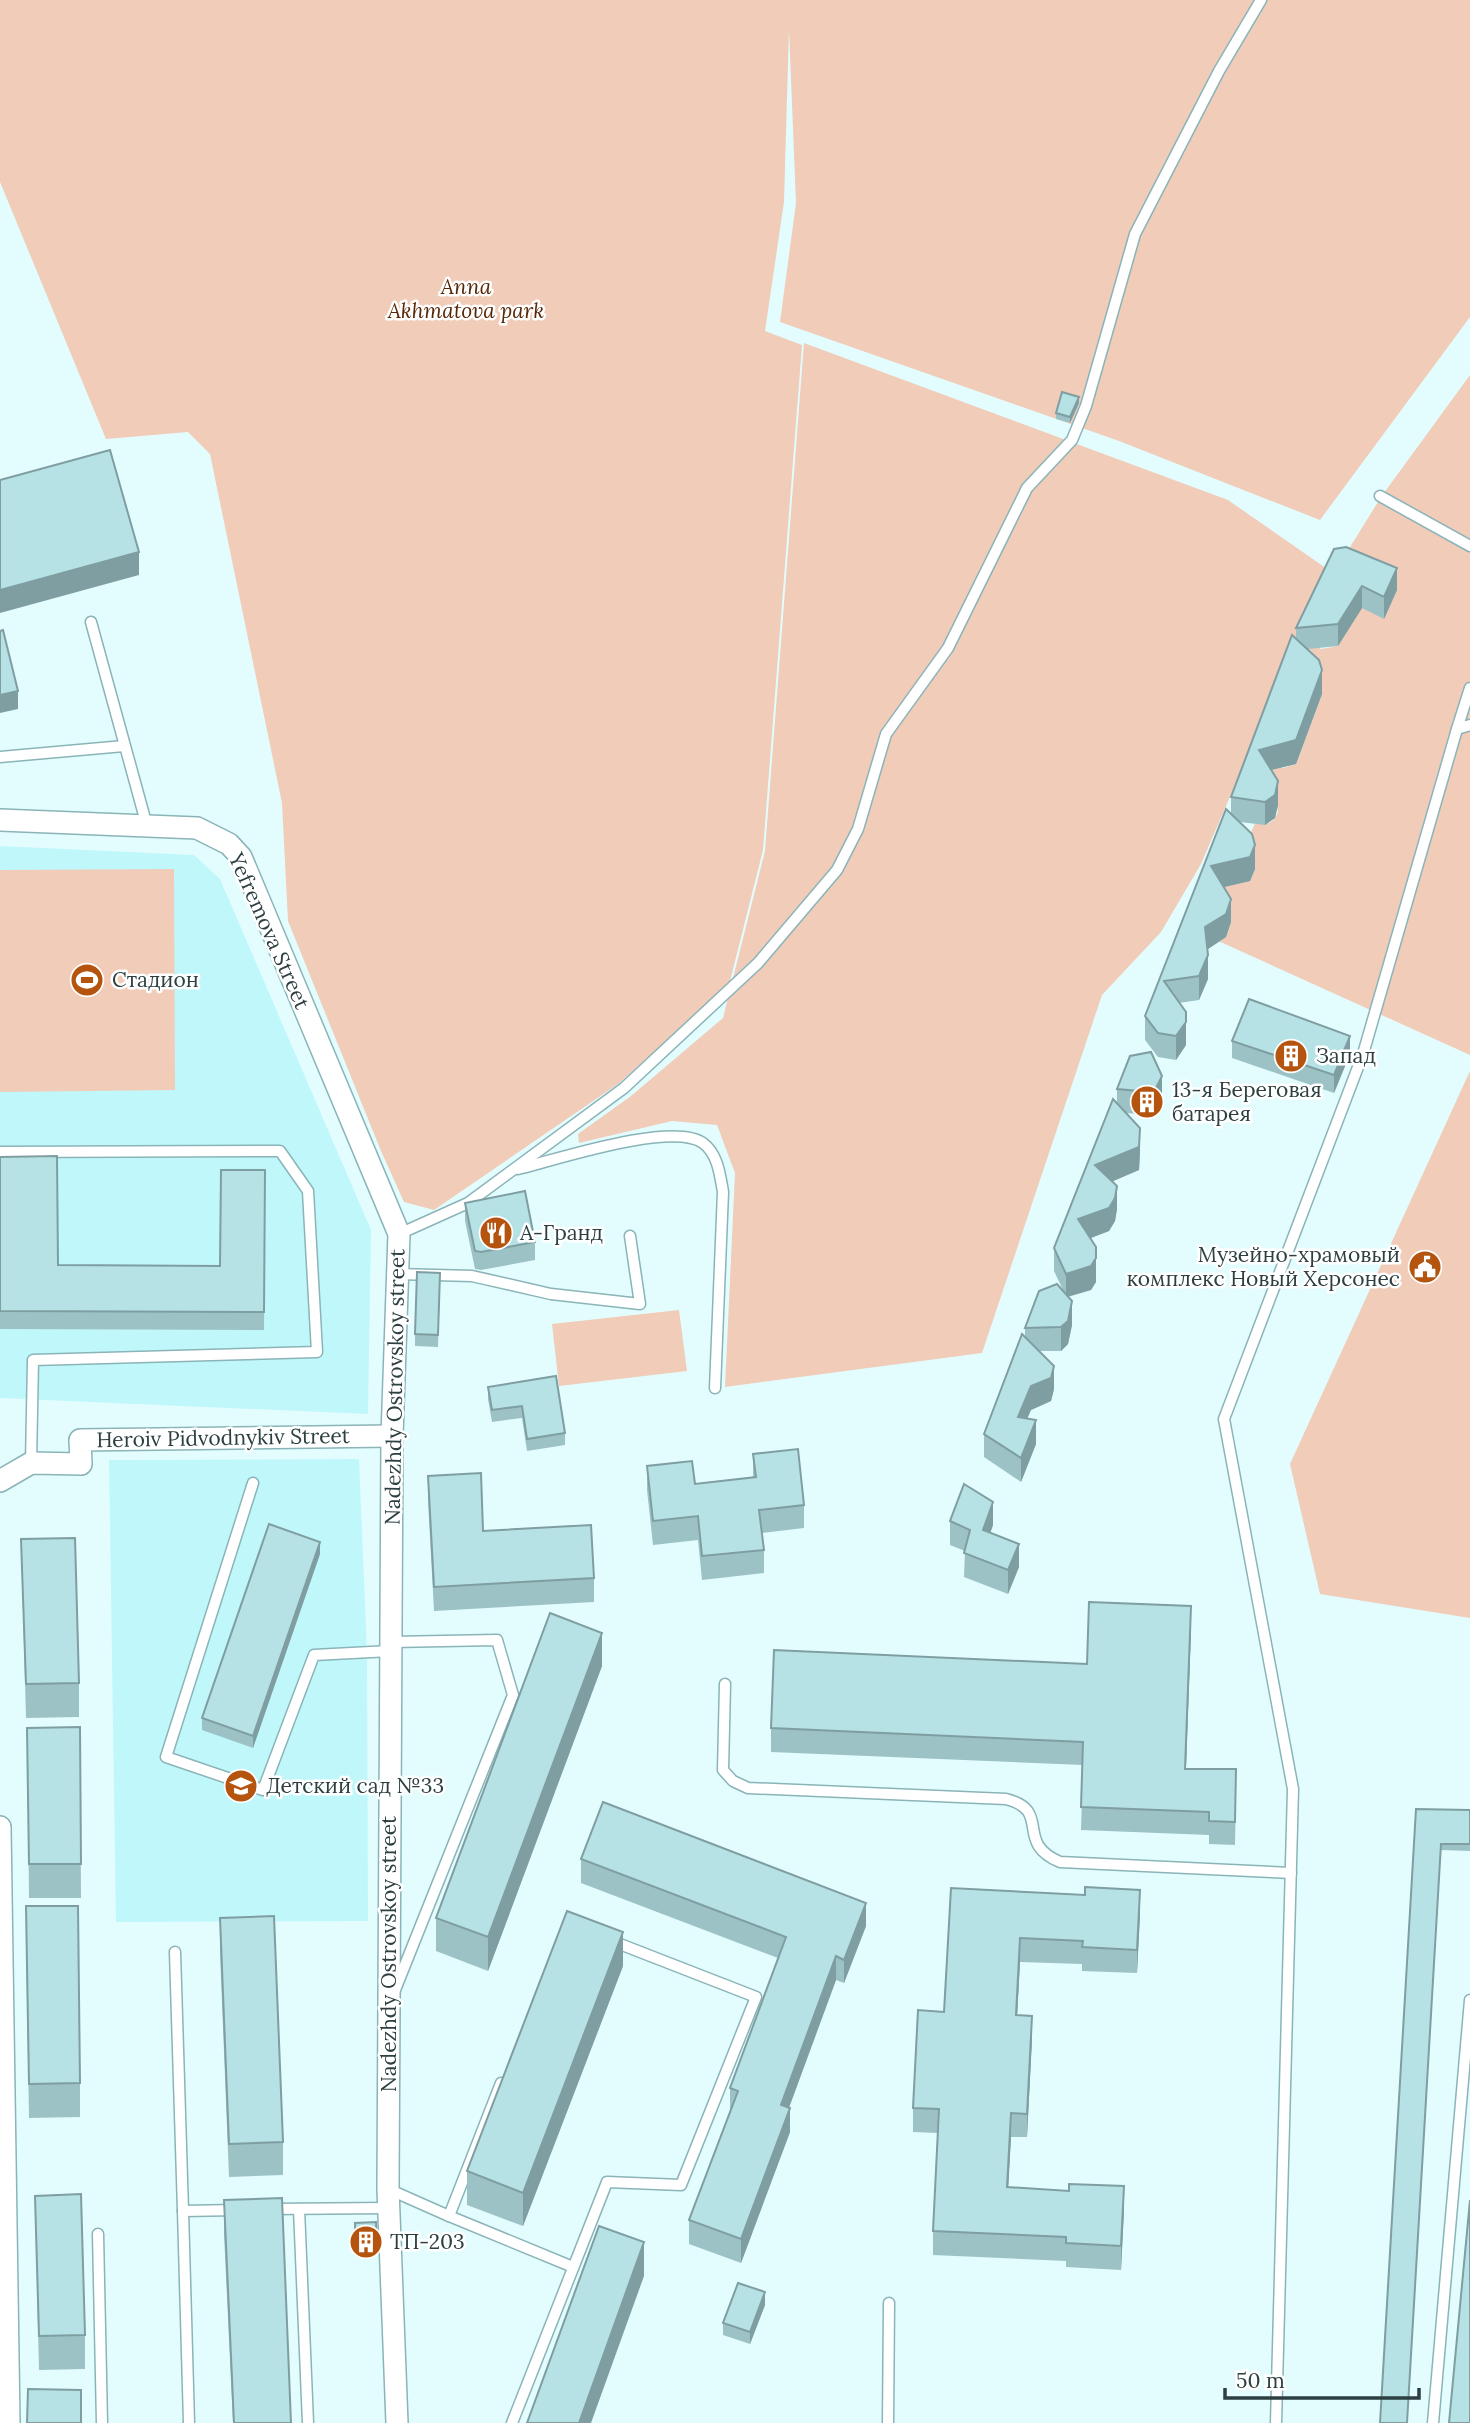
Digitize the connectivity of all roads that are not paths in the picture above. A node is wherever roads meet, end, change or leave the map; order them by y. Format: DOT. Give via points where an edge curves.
graph roads {
  1 [pos="1261,0"];
  2 [pos="1380,496"];
  3 [pos="1470,546"];
  4 [pos="91,622"];
  5 [pos="1470,688"];
  6 [pos="1470,725"];
  7 [pos="1457,729"];
  8 [pos="124,746"];
  9 [pos="0,757"];
  10 [pos="0,820"];
  11 [pos="146,826"];
  12 [pos="0,1152"];
  13 [pos="512,1171"];
  14 [pos="399,1234"];
  15 [pos="630,1236"];
  16 [pos="398,1274"];
  17 [pos="715,1388"];
  18 [pos="392,1436"];
  19 [pos="31,1463"];
  20 [pos="0,1480"];
  21 [pos="253,1483"];
  22 [pos="390,1647"];
  23 [pos="725,1684"];
  24 [pos="0,1827"];
  25 [pos="1291,1873"];
  26 [pos="601,1936"];
  27 [pos="175,1952"];
  28 [pos="1470,2000"];
  29 [pos="389,2005"];
  30 [pos="2,2072"];
  31 [pos="504,2075"];
  32 [pos="388,2198"];
  33 [pos="299,2209"];
  34 [pos="248,2210"];
  35 [pos="260,2210"];
  36 [pos="183,2211"];
  37 [pos="449,2216"];
  38 [pos="98,2234"];
  39 [pos="573,2267"];
  40 [pos="889,2303"];
  41 [pos="9,2423"];
  42 [pos="102,2423"];
  43 [pos="189,2423"];
  44 [pos="308,2423"];
  45 [pos="397,2423"];
  46 [pos="512,2423"];
  47 [pos="888,2423"];
  48 [pos="1276,2423"];
  49 [pos="1433,2423"];
  1 -- 13 [label="lane" via="1135,234 1072,440 1027,488 948,648 886,734 858,829 837,870 758,963 624,1088"];
  2 -- 3 [label="lane"];
  4 -- 8 [label="lane"];
  5 -- 7 [label="lane"];
  6 -- 7 [label="lane"];
  7 -- 25 [label="lane" via="1363,1054 1224,1419 1293,1789"];
  8 -- 9 [label="lane"];
  8 -- 11 [label="lane"];
  10 -- 11 [label="street, Yefremova Street"];
  11 -- 14 [label="street, Yefremova Street" via="197,828 229,844 241,857"];
  12 -- 19 [label="lane" via="280,1151 309,1191 317,1352 33,1360"];
  13 -- 14 [label="lane" via="468,1203"];
  13 -- 17 [label="lane" via="676,1134 703,1143 719,1165 723,1192"];
  14 -- 16 [label="street, Nadezhdy Ostrovskoy street"];
  15 -- 16 [label="lane" via="640,1304 551,1294 472,1276"];
  16 -- 18 [label="street, Nadezhdy Ostrovskoy street"];
  18 -- 19 [label="street, Heroiv Pidvodnykiv Street" via="80,1440 81,1464"];
  18 -- 22 [label="street, Nadezhdy Ostrovskoy street"];
  19 -- 20 [label="street, Heroiv Pidvodnykiv Street"];
  21 -- 22 [label="lane" via="166,1757 263,1790 314,1655"];
  22 -- 29 [label="street, Nadezhdy Ostrovskoy street"];
  22 -- 29 [label="lane" via="497,1640 513,1695"];
  23 -- 25 [label="lane" via="723,1770 748,1788 1006,1799 1020,1802 1028,1810 1033,1840 1047,1857 1060,1862"];
  24 -- 30 [label="street"];
  25 -- 48 [label="lane"];
  26 -- 39 [label="lane" via="756,1997 681,2185 607,2182"];
  27 -- 36 [label="lane"];
  28 -- 49 [label="lane"];
  29 -- 32 [label="street, Nadezhdy Ostrovskoy street"];
  30 -- 41 [label="street"];
  31 -- 37 [label="lane"];
  32 -- 33 [label="lane"];
  32 -- 37 [label="lane"];
  32 -- 45 [label="street, Nadezhdy Ostrovskoy street"];
  33 -- 35 [label="lane"];
  33 -- 44 [label="lane"];
  34 -- 36 [label="lane"];
  36 -- 43 [label="lane"];
  37 -- 39 [label="lane"];
  38 -- 42 [label="lane"];
  39 -- 46 [label="lane"];
  40 -- 47 [label="lane"];
}
